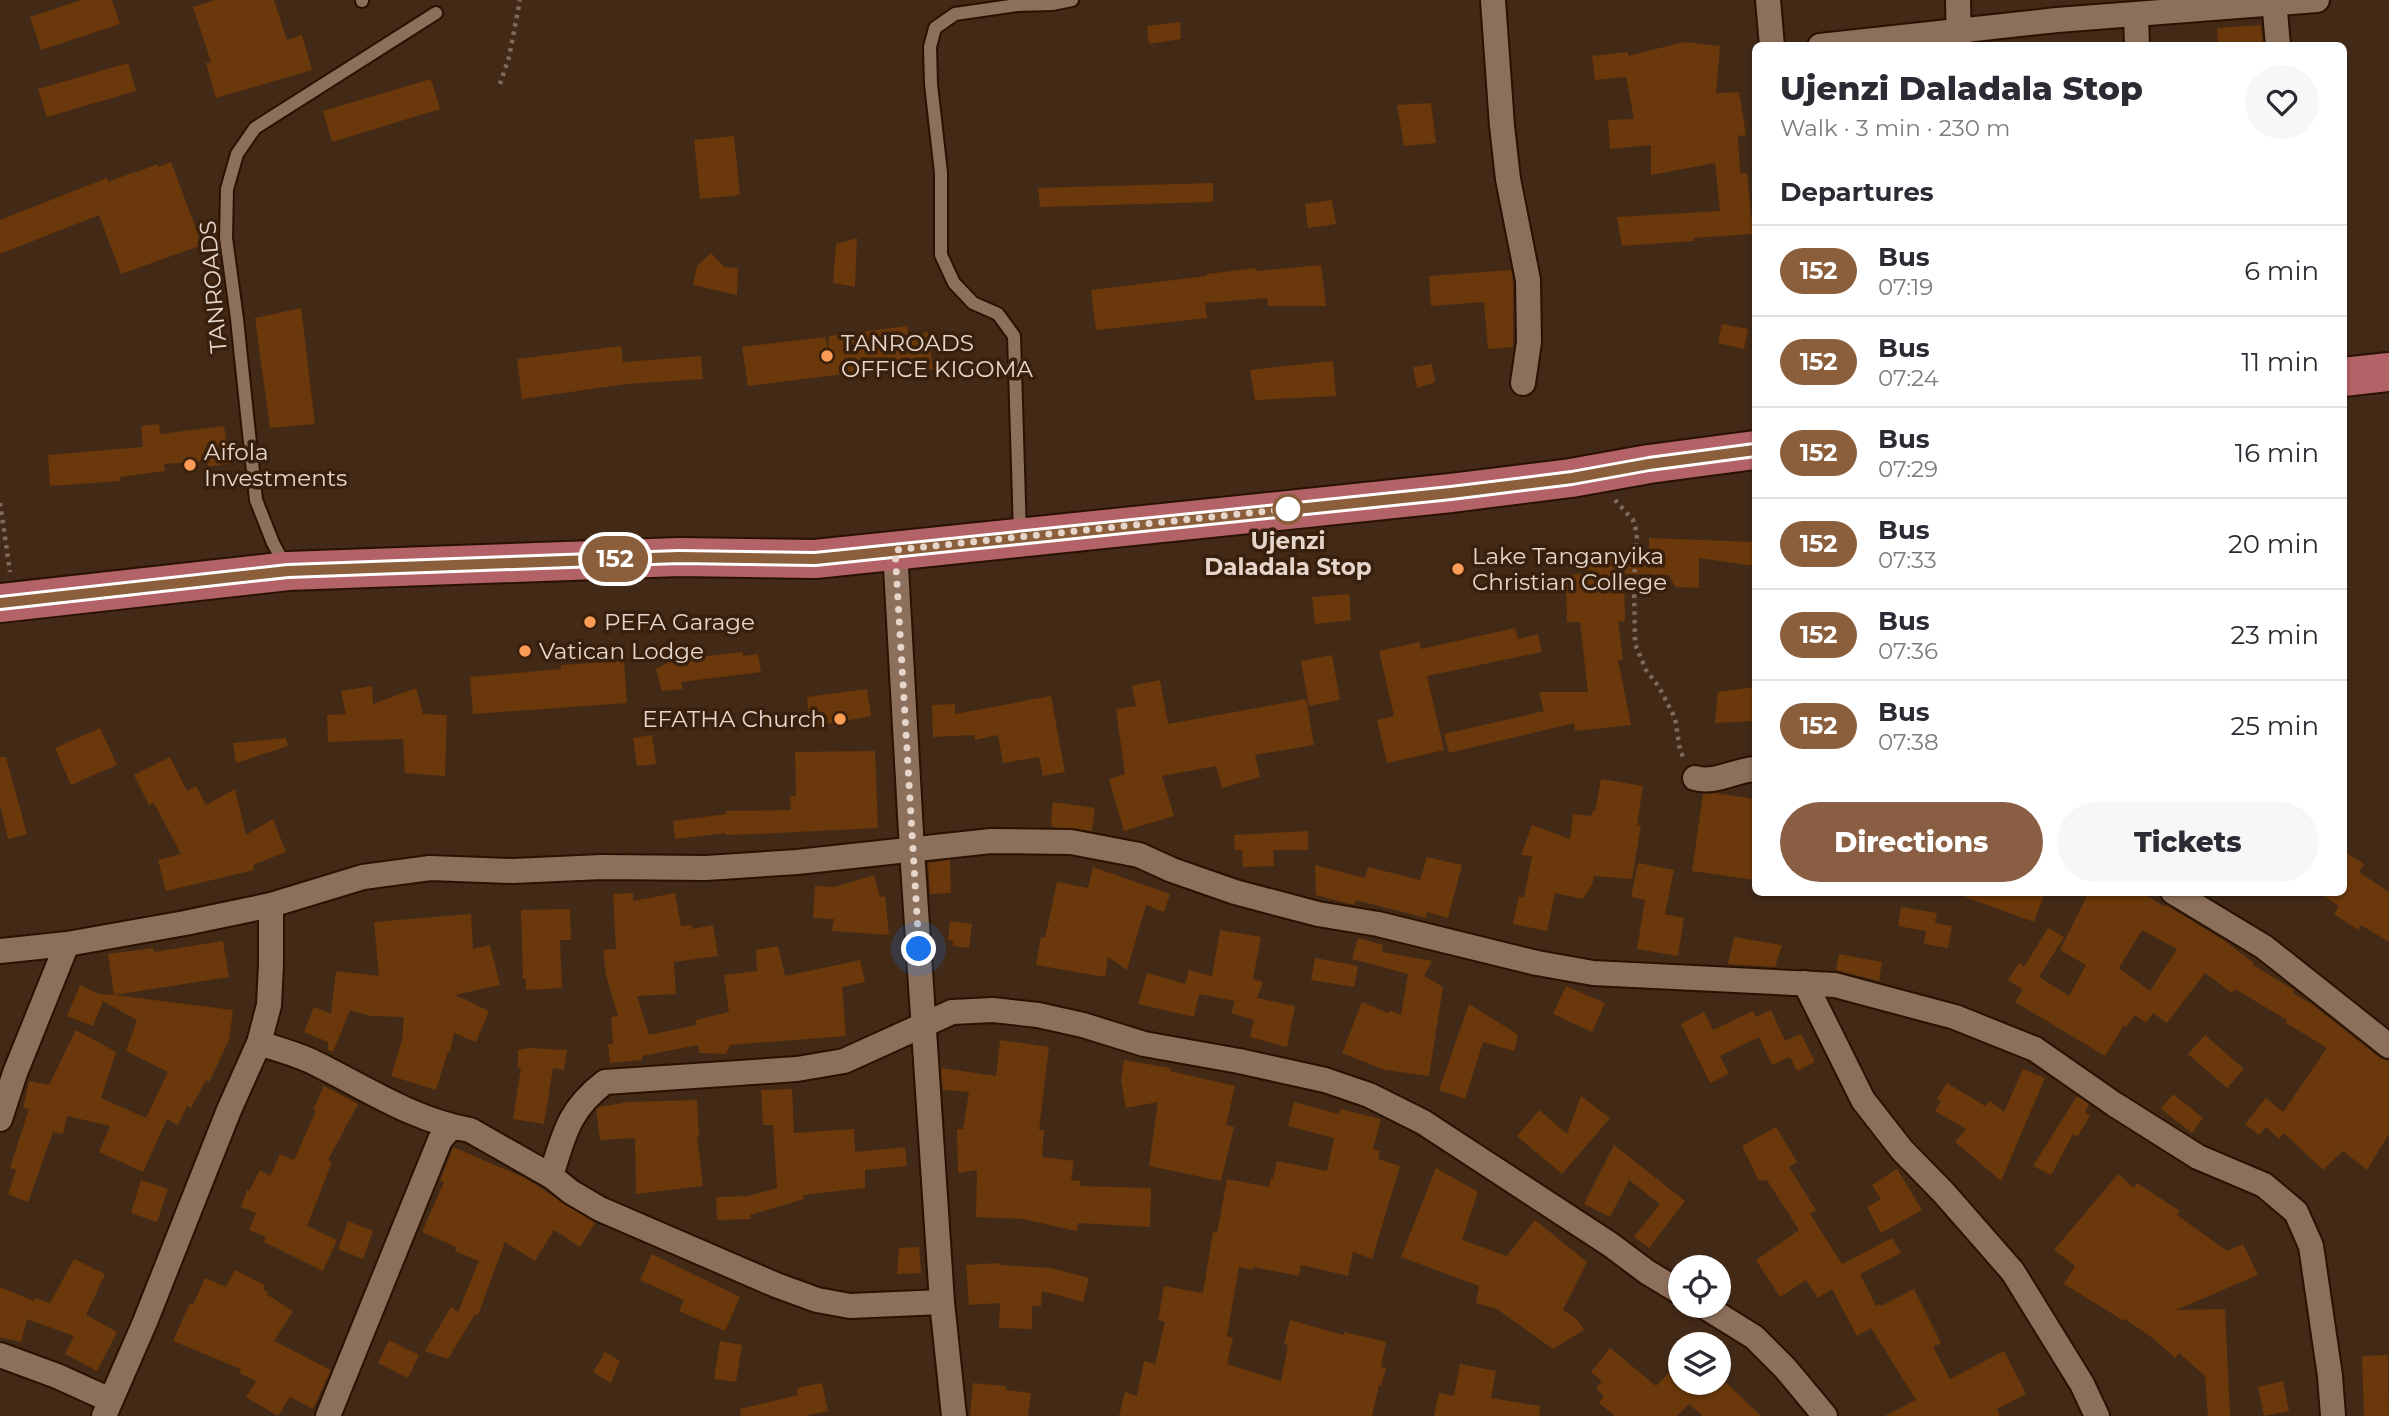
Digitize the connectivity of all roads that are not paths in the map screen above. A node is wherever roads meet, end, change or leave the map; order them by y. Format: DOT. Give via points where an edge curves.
graph roads {
  1 [pos="1072,0"];
  2 [pos="1493,0"];
  3 [pos="1768,0"];
  4 [pos="1958,0"];
  5 [pos="2317,0"];
  6 [pos="2274,2"];
  7 [pos="2119,11"];
  8 [pos="436,13"];
  9 [pos="1959,38"];
  10 [pos="1772,42"];
  11 [pos="1890,42"];
  12 [pos="2135,42"];
  13 [pos="2278,42"];
  14 [pos="2389,372"];
  15 [pos="2347,377"];
  16 [pos="1523,383"];
  17 [pos="1752,450"];
  18 [pos="1020,537"];
  19 [pos="895,550"];
  20 [pos="288,571"];
  21 [pos="7,602"];
  22 [pos="1752,769"];
  23 [pos="1695,778"];
  24 [pos="912,850"];
  25 [pos="2180,896"];
  26 [pos="271,905"];
  27 [pos="67,944"];
  28 [pos="0,951"];
  29 [pos="1805,983"];
  30 [pos="924,1024"];
  31 [pos="258,1043"];
  32 [pos="2389,1046"];
  33 [pos="0,1119"];
  34 [pos="456,1128"];
  35 [pos="551,1176"];
  36 [pos="1668,1284"];
  37 [pos="942,1302"];
  38 [pos="1723,1318"];
  39 [pos="0,1354"];
  40 [pos="107,1408"];
  41 [pos="328,1416"];
  42 [pos="954,1416"];
  43 [pos="1825,1416"];
  44 [pos="2097,1416"];
  45 [pos="2333,1416"];
  1 -- 18 [label="lane" via="955,14 935,28 930,47 941,173 941,255 954,283 974,303 998,314 1014,337"];
  2 -- 16 [label="street" via="1508,179 1528,280 1529,342"];
  3 -- 10 [label="street"];
  4 -- 9 [label="street"];
  5 -- 6 [label="street"];
  6 -- 7 [label="street"];
  6 -- 13 [label="street"];
  7 -- 9 [label="street"];
  7 -- 12 [label="street"];
  8 -- 20 [label="lane, TANROADS" via="255,128 237,154 227,189 226,238 256,500"];
  9 -- 11 [label="street"];
  14 -- 15 [label="main road"];
  17 -- 18 [label="main road" via="1451,493"];
  18 -- 19 [label="main road"];
  19 -- 20 [label="main road" via="815,559 679,557"];
  19 -- 24 [label="street"];
  20 -- 21 [label="main road"];
  22 -- 23 [label="street" via="1705,782"];
  24 -- 26 [label="street" via="706,868 513,872 430,868 363,877"];
  24 -- 29 [label="street" via="991,841 1071,842 1139,855 1235,892 1318,914 1537,963 1593,973"];
  24 -- 30 [label="street"];
  25 -- 32 [label="street" via="2264,947"];
  26 -- 27 [label="street"];
  26 -- 31 [label="street" via="268,1005"];
  27 -- 28 [label="street"];
  27 -- 33 [label="street"];
  29 -- 44 [label="street" via="1863,1100 2013,1272"];
  29 -- 45 [label="street" via="1835,985 1955,1017 2035,1049 2198,1157 2264,1185 2296,1212 2311,1246"];
  30 -- 35 [label="street" via="844,1061 797,1069 606,1082 586,1097 566,1127"];
  30 -- 36 [label="street" via="952,1012 993,1010 1038,1016 1144,1044 1325,1080 1368,1095 1423,1122"];
  30 -- 37 [label="street"];
  31 -- 34 [label="street" via="313,1062 394,1105"];
  31 -- 40 [label="street"];
  34 -- 35 [label="street" via="470,1130"];
  34 -- 41 [label="street" via="450,1128 440,1140"];
  35 -- 37 [label="street" via="600,1209 817,1300 850,1306"];
  37 -- 42 [label="street"];
  38 -- 43 [label="street" via="1754,1337"];
  39 -- 40 [label="street" via="57,1376"];
}
